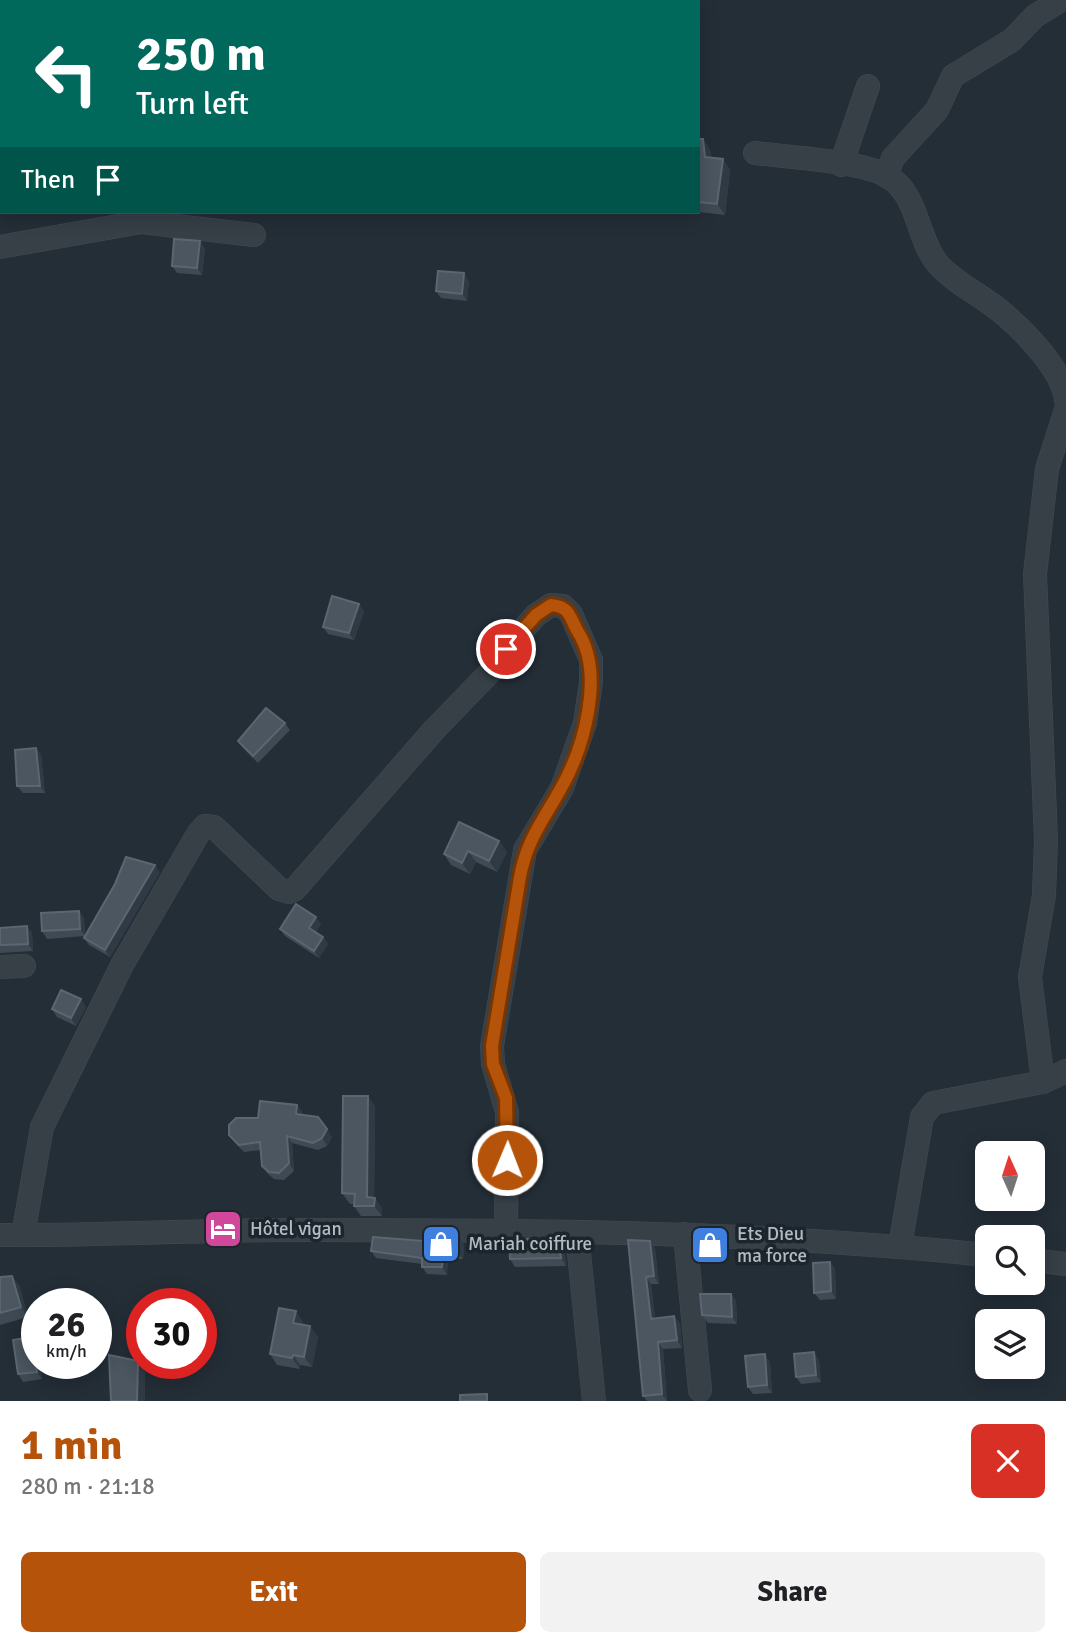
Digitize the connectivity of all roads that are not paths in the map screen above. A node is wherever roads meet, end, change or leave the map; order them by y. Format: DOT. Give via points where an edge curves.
graph roads {
  1 [pos="1061,0"];
  2 [pos="869,86"];
  3 [pos="755,153"];
  4 [pos="841,164"];
  5 [pos="886,176"];
  6 [pos="254,235"];
  7 [pos="0,247"];
  8 [pos="1066,400"];
  9 [pos="1066,410"];
  10 [pos="24,966"];
  11 [pos="0,967"];
  12 [pos="1066,1071"];
  13 [pos="1043,1082"];
  14 [pos="506,1233"];
  15 [pos="577,1233"];
  16 [pos="685,1234"];
  17 [pos="0,1235"];
  18 [pos="23,1235"];
  19 [pos="900,1246"];
  20 [pos="975,1254"];
  21 [pos="1045,1262"];
  22 [pos="1066,1264"];
  23 [pos="701,1390"];
  24 [pos="594,1401"];
  1 -- 5 [label="street" via="1035,16 1012,40 953,76 937,110 894,158"];
  2 -- 4 [label="street"];
  3 -- 4 [label="street"];
  4 -- 5 [label="street"];
  5 -- 8 [label="street" via="912,205 936,262 1005,315 1061,376"];
  6 -- 7 [label="street" via="141,222"];
  9 -- 13 [label="street" via="1047,469 1035,574 1046,840 1044,895 1030,977"];
  10 -- 11 [label="street"];
  12 -- 13 [label="street"];
  13 -- 19 [label="street" via="933,1103 922,1117"];
  14 -- 15 [label="street"];
  14 -- 18 [label="street" via="289,1230"];
  14 -- 18 [label="street" via="508,1112 492,1046 525,850 562,788 585,723 592,682 591,660 571,614 563,606 551,605 536,615 495,667 295,889 279,889 214,827 205,826 198,834 122,965 42,1127"];
  15 -- 16 [label="street"];
  15 -- 24 [label="street"];
  16 -- 19 [label="street"];
  16 -- 23 [label="street"];
  17 -- 18 [label="street"];
  19 -- 20 [label="street"];
  21 -- 22 [label="street"];
}
